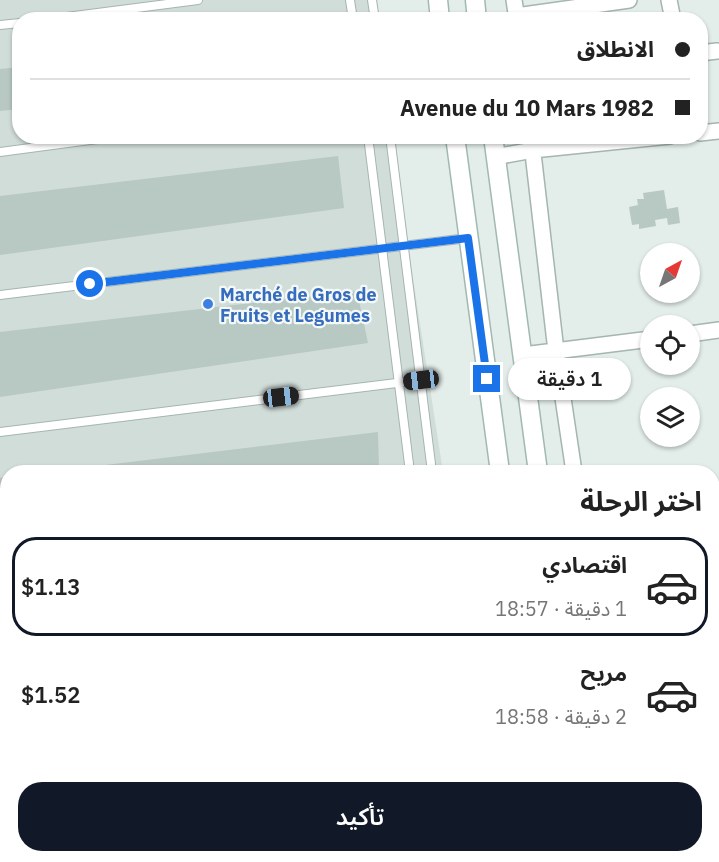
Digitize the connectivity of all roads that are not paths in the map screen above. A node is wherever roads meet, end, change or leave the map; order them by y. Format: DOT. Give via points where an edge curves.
graph roads {
  1 [pos="198,0"];
  2 [pos="629,0"];
  3 [pos="105,12"];
  4 [pos="516,12"];
  5 [pos="717,51"];
  6 [pos="708,52"];
  7 [pos="60,144"];
  8 [pos="369,144"];
  9 [pos="391,144"];
  10 [pos="456,144"];
  11 [pos="494,144"];
  12 [pos="529,144"];
  13 [pos="532,144"];
  14 [pos="0,152"];
  15 [pos="495,157"];
  16 [pos="468,238"];
  17 [pos="404,246"];
  18 [pos="382,248"];
  19 [pos="0,295"];
  20 [pos="719,330"];
  21 [pos="700,333"];
  22 [pos="640,340"];
  23 [pos="556,351"];
  24 [pos="523,355"];
  25 [pos="421,380"];
  26 [pos="399,382"];
  27 [pos="0,432"];
  28 [pos="409,465"];
  29 [pos="431,465"];
  30 [pos="499,465"];
  31 [pos="537,465"];
  32 [pos="573,465"];
  1 -- 3 [label="lane"];
  2 -- 4 [label="street"];
  5 -- 6 [label="street"];
  7 -- 14 [label="lane"];
  8 -- 18 [label="lane"];
  9 -- 17 [label="lane"];
  10 -- 16 [label="main road"];
  11 -- 15 [label="main road"];
  12 -- 15 [label="street"];
  13 -- 23 [label="street"];
  15 -- 24 [label="main road"];
  16 -- 17 [label="lane"];
  16 -- 30 [label="main road"];
  17 -- 18 [label="lane"];
  17 -- 25 [label="lane"];
  18 -- 19 [label="lane"];
  18 -- 26 [label="lane"];
  20 -- 21 [label="street"];
  22 -- 23 [label="street"];
  23 -- 24 [label="street"];
  23 -- 32 [label="street"];
  24 -- 31 [label="main road"];
  25 -- 26 [label="lane"];
  25 -- 29 [label="lane"];
  26 -- 27 [label="lane"];
  26 -- 28 [label="lane"];
}
